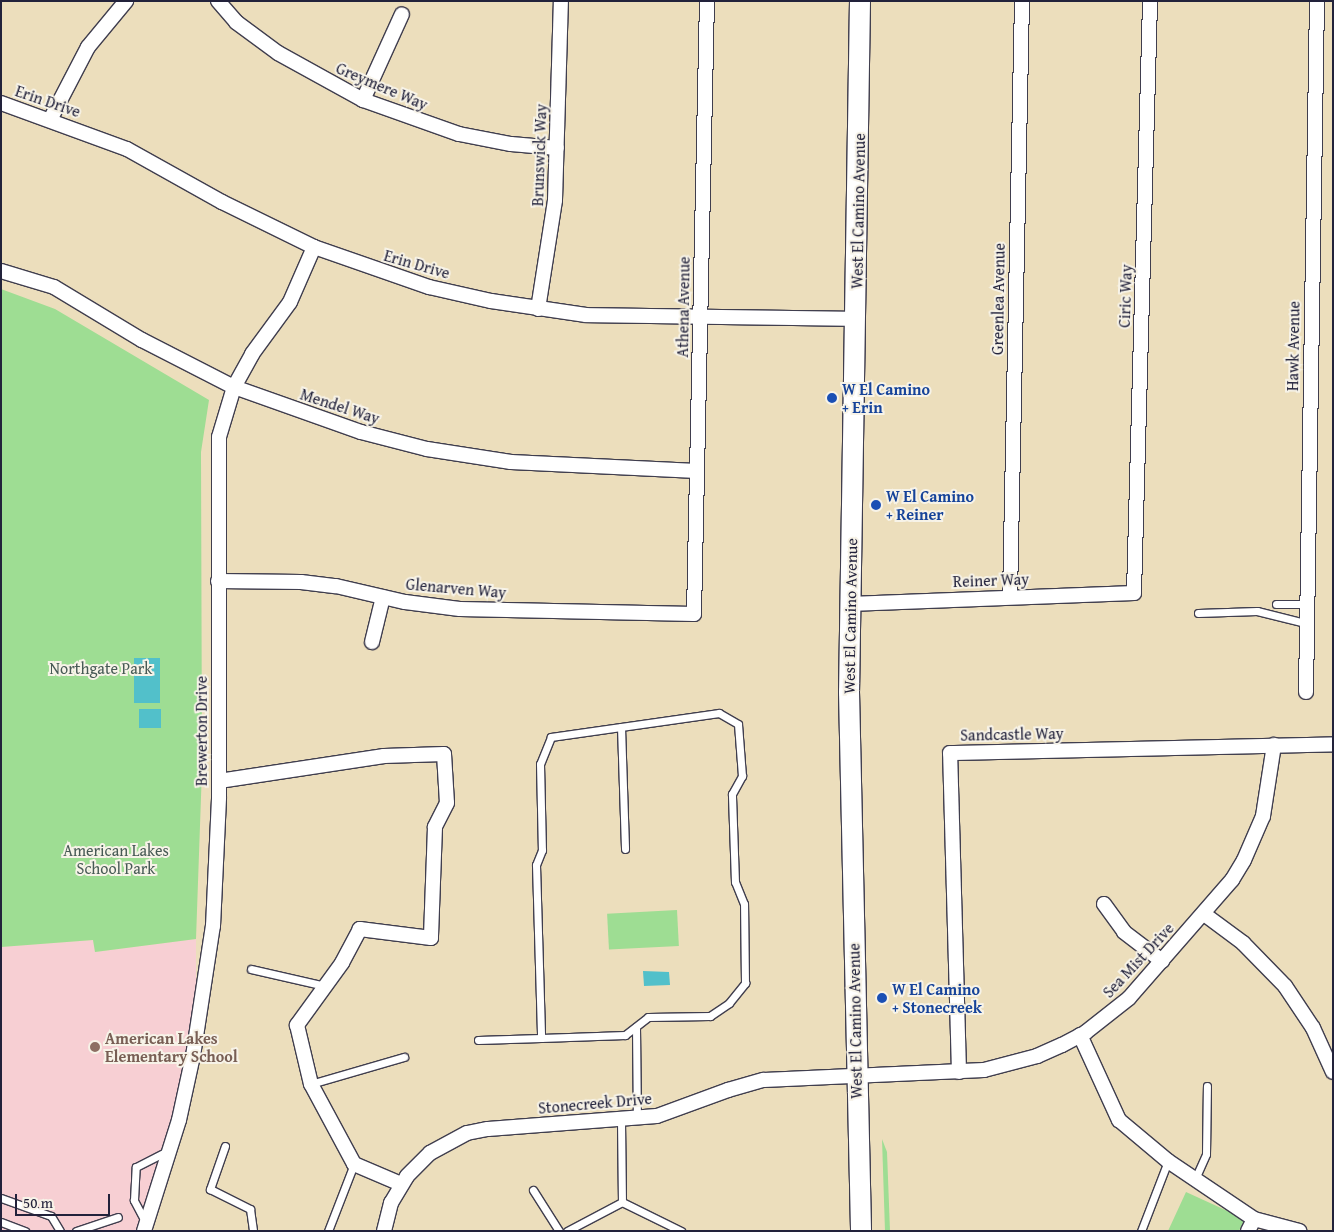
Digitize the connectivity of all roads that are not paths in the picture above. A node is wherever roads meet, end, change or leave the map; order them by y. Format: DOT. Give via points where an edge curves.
graph roads {
  1 [pos="126,1"];
  2 [pos="218,1"];
  3 [pos="561,1"];
  4 [pos="707,1"];
  5 [pos="860,1"];
  6 [pos="1022,1"];
  7 [pos="1150,1"];
  8 [pos="1317,1"];
  9 [pos="402,14"];
  10 [pos="363,100"];
  11 [pos="1,103"];
  12 [pos="50,120"];
  13 [pos="557,148"];
  14 [pos="314,247"];
  15 [pos="1,271"];
  16 [pos="538,309"];
  17 [pos="700,318"];
  18 [pos="857,320"];
  19 [pos="234,386"];
  20 [pos="697,471"];
  21 [pos="218,581"];
  22 [pos="1134,593"];
  23 [pos="1010,597"];
  24 [pos="383,598"];
  25 [pos="850,604"];
  26 [pos="1276,604"];
  27 [pos="1305,604"];
  28 [pos="1198,613"];
  29 [pos="694,614"];
  30 [pos="1304,623"];
  31 [pos="372,642"];
  32 [pos="1306,692"];
  33 [pos="621,727"];
  34 [pos="1333,744"];
  35 [pos="1274,745"];
  36 [pos="219,781"];
  37 [pos="625,849"];
  38 [pos="1104,904"];
  39 [pos="1204,914"];
  40 [pos="1162,962"];
  41 [pos="251,969"];
  42 [pos="325,986"];
  43 [pos="636,1027"];
  44 [pos="1080,1035"];
  45 [pos="540,1038"];
  46 [pos="478,1040"];
  47 [pos="404,1057"];
  48 [pos="959,1072"];
  49 [pos="1333,1072"];
  50 [pos="856,1076"];
  51 [pos="311,1084"];
  52 [pos="1207,1086"];
  53 [pos="637,1120"];
  54 [pos="621,1121"];
  55 [pos="225,1146"];
  56 [pos="170,1150"];
  57 [pos="1168,1161"];
  58 [pos="354,1164"];
  59 [pos="1195,1179"];
  60 [pos="401,1184"];
  61 [pos="533,1190"];
  62 [pos="1,1198"];
  63 [pos="622,1202"];
  64 [pos="118,1217"];
  65 [pos="1,1222"];
  66 [pos="1251,1225"];
  67 [pos="145,1227"];
  68 [pos="25,1231"];
  69 [pos="60,1231"];
  70 [pos="76,1231"];
  71 [pos="253,1231"];
  72 [pos="328,1231"];
  73 [pos="384,1231"];
  74 [pos="559,1231"];
  75 [pos="567,1231"];
  76 [pos="681,1231"];
  77 [pos="862,1231"];
  78 [pos="1141,1231"];
  79 [pos="1299,1231"];
  1 -- 12 [label="street" via="88,47"];
  2 -- 10 [label="street, Greymere Way" via="236,22 272,49"];
  3 -- 13 [label="street, Brunswick Way"];
  4 -- 17 [label="street, Athena Avenue"];
  5 -- 18 [label="main road, West El Camino Avenue"];
  6 -- 23 [label="street, Greenlea Avenue"];
  7 -- 22 [label="street, Ciric Way"];
  8 -- 27 [label="street, Hawk Avenue"];
  9 -- 10 [label="street"];
  10 -- 13 [label="street, Greymere Way" via="459,134 511,144"];
  11 -- 12 [label="street, Erin Drive"];
  12 -- 14 [label="street, Erin Drive" via="127,149 222,202"];
  13 -- 16 [label="street, Brunswick Way" via="550,248"];
  14 -- 16 [label="street, Erin Drive" via="429,286"];
  14 -- 19 [label="street, Brewerton Drive" via="290,302"];
  15 -- 19 [label="street, Mendel Way" via="54,287 142,340"];
  16 -- 17 [label="street, Erin Drive" via="634,318"];
  17 -- 18 [label="street, Erin Drive"];
  17 -- 20 [label="street, Athena Avenue"];
  18 -- 25 [label="main road, West El Camino Avenue"];
  19 -- 20 [label="street, Mendel Way" via="361,432 427,449 562,467"];
  19 -- 21 [label="street, Brewerton Drive" via="223,416 217,457"];
  20 -- 29 [label="street, Athena Avenue"];
  21 -- 24 [label="street, Glenarven Way" via="301,582"];
  21 -- 36 [label="street, Brewerton Drive"];
  22 -- 23 [label="street, Reiner Way"];
  23 -- 25 [label="street, Reiner Way"];
  24 -- 29 [label="street, Glenarven Way" via="460,609"];
  24 -- 31 [label="street"];
  25 -- 50 [label="main road, West El Camino Avenue" via="850,835"];
  26 -- 27 [label="lane"];
  27 -- 30 [label="street, Hawk Avenue"];
  28 -- 30 [label="lane" via="1257,611"];
  30 -- 32 [label="street, Hawk Avenue"];
  33 -- 37 [label="lane"];
  33 -- 43 [label="lane" via="719,713 738,724 742,776 732,794 736,882 744,904 745,983 729,1003 710,1016 648,1017"];
  33 -- 45 [label="lane" via="551,737 540,764 542,850 536,865"];
  34 -- 35 [label="street, Sandcastle Way"];
  35 -- 39 [label="street, Sea Mist Drive" via="1269,793 1255,838 1232,880"];
  35 -- 48 [label="street, Sandcastle Way" via="950,753"];
  36 -- 42 [label="street" via="384,756 444,754 447,803 435,827 431,938 360,929 342,964"];
  36 -- 56 [label="street, Brewerton Drive" via="217,870 205,991 194,1056"];
  38 -- 40 [label="street" via="1124,932"];
  39 -- 40 [label="street, Sea Mist Drive"];
  39 -- 49 [label="street" via="1242,943 1285,986 1313,1028"];
  40 -- 44 [label="street, Sea Mist Drive" via="1129,998"];
  41 -- 42 [label="lane"];
  42 -- 51 [label="street" via="296,1025"];
  43 -- 45 [label="lane" via="626,1035"];
  43 -- 53 [label="lane"];
  44 -- 48 [label="street, Sea Mist Drive" via="1037,1056 1011,1064"];
  44 -- 57 [label="street" via="1119,1120"];
  45 -- 46 [label="lane"];
  47 -- 51 [label="lane"];
  48 -- 50 [label="street, Sea Mist Drive"];
  50 -- 53 [label="street, Stonecreek Drive" via="746,1084 682,1109"];
  50 -- 77 [label="main road, West El Camino Avenue"];
  51 -- 58 [label="street"];
  52 -- 59 [label="lane" via="1206,1154"];
  53 -- 54 [label="street, Stonecreek Drive"];
  54 -- 60 [label="street, Stonecreek Drive" via="488,1129 467,1134 430,1153"];
  54 -- 63 [label="lane"];
  55 -- 71 [label="lane" via="210,1190 250,1209"];
  56 -- 67 [label="street, Brewerton Drive"];
  56 -- 67 [label="lane" via="136,1167 134,1200"];
  57 -- 59 [label="street"];
  57 -- 78 [label="lane"];
  58 -- 60 [label="street"];
  58 -- 72 [label="lane"];
  59 -- 66 [label="street"];
  60 -- 73 [label="street, Stonecreek Drive" via="391,1203"];
  61 -- 74 [label="lane"];
  62 -- 69 [label="lane" via="51,1216"];
  63 -- 75 [label="lane"];
  63 -- 76 [label="lane"];
  64 -- 70 [label="lane"];
  65 -- 68 [label="lane"];
  66 -- 79 [label="street"];
}
